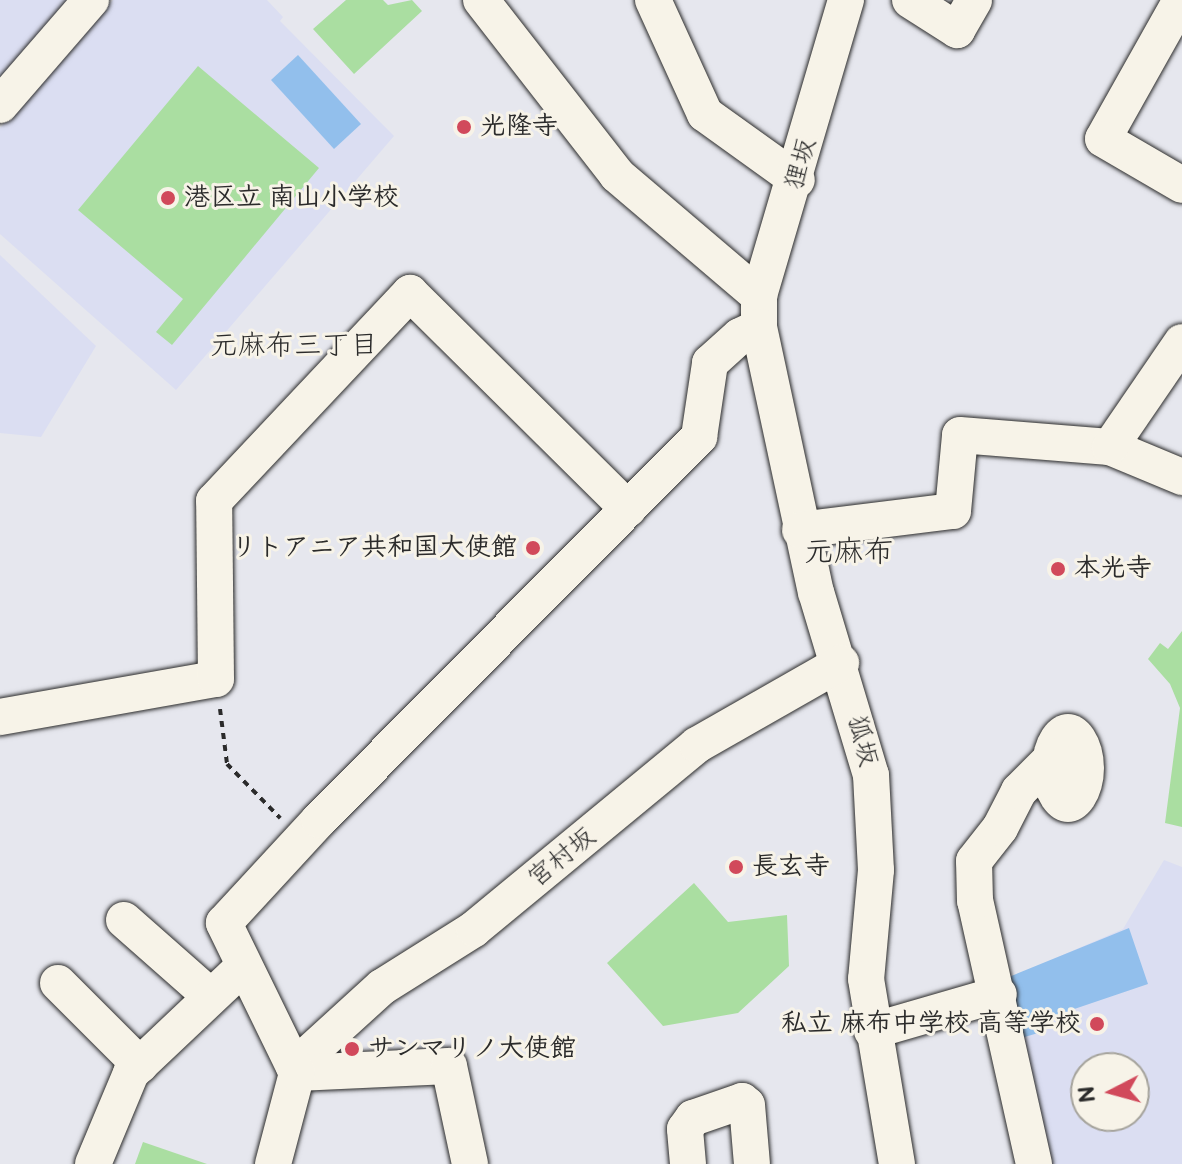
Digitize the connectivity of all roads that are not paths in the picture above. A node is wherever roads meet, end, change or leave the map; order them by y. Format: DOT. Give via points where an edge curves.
graph roads {
  1 [pos="91,0"];
  2 [pos="481,0"];
  3 [pos="653,0"];
  4 [pos="846,0"];
  5 [pos="910,0"];
  6 [pos="974,0"];
  7 [pos="1181,0"];
  8 [pos="0,105"];
  9 [pos="797,180"];
  10 [pos="1182,185"];
  11 [pos="759,312"];
  12 [pos="1182,342"];
  13 [pos="1110,447"];
  14 [pos="1182,477"];
  15 [pos="628,509"];
  16 [pos="800,530"];
  17 [pos="841,663"];
  18 [pos="0,717"];
  19 [pos="1054,756"];
  20 [pos="124,920"];
  21 [pos="243,967"];
  22 [pos="58,983"];
  23 [pos="999,994"];
  24 [pos="209,995"];
  25 [pos="872,1031"];
  26 [pos="140,1065"];
  27 [pos="295,1070"];
  28 [pos="93,1164"];
  29 [pos="273,1164"];
  30 [pos="470,1164"];
  31 [pos="688,1164"];
  32 [pos="752,1164"];
  33 [pos="897,1164"];
  34 [pos="1034,1164"];
  1 -- 8 [label="street"];
  2 -- 11 [label="street" via="617,175"];
  3 -- 9 [label="street" via="705,114"];
  4 -- 9 [label="street, 狸坂"];
  5 -- 6 [label="street" via="957,30"];
  7 -- 10 [label="street" via="1103,139"];
  9 -- 11 [label="street, 狸坂"];
  11 -- 15 [label="street" via="710,363 699,437"];
  11 -- 16 [label="street, 狐坂"];
  12 -- 13 [label="street"];
  13 -- 14 [label="street"];
  13 -- 16 [label="street" via="960,435 953,511"];
  15 -- 18 [label="street" via="410,293 214,501 216,679"];
  15 -- 21 [label="street" via="224,923"];
  16 -- 17 [label="street, 狐坂"];
  17 -- 25 [label="street, 狐坂" via="871,775 876,821 866,979"];
  17 -- 27 [label="street, 宮村坂" via="697,745 474,929 382,987"];
  19 -- 23 [label="street" via="1019,791 1000,828 974,861 975,901"];
  20 -- 24 [label="street"];
  21 -- 24 [label="street"];
  21 -- 27 [label="street"];
  22 -- 26 [label="street"];
  23 -- 25 [label="street"];
  23 -- 34 [label="street"];
  24 -- 26 [label="street"];
  25 -- 33 [label="street, 狐坂"];
  26 -- 28 [label="street" via="131,1073"];
  27 -- 29 [label="street"];
  27 -- 30 [label="street" via="449,1066"];
  31 -- 32 [label="street" via="685,1129 693,1118 742,1101 747,1105"];
}
